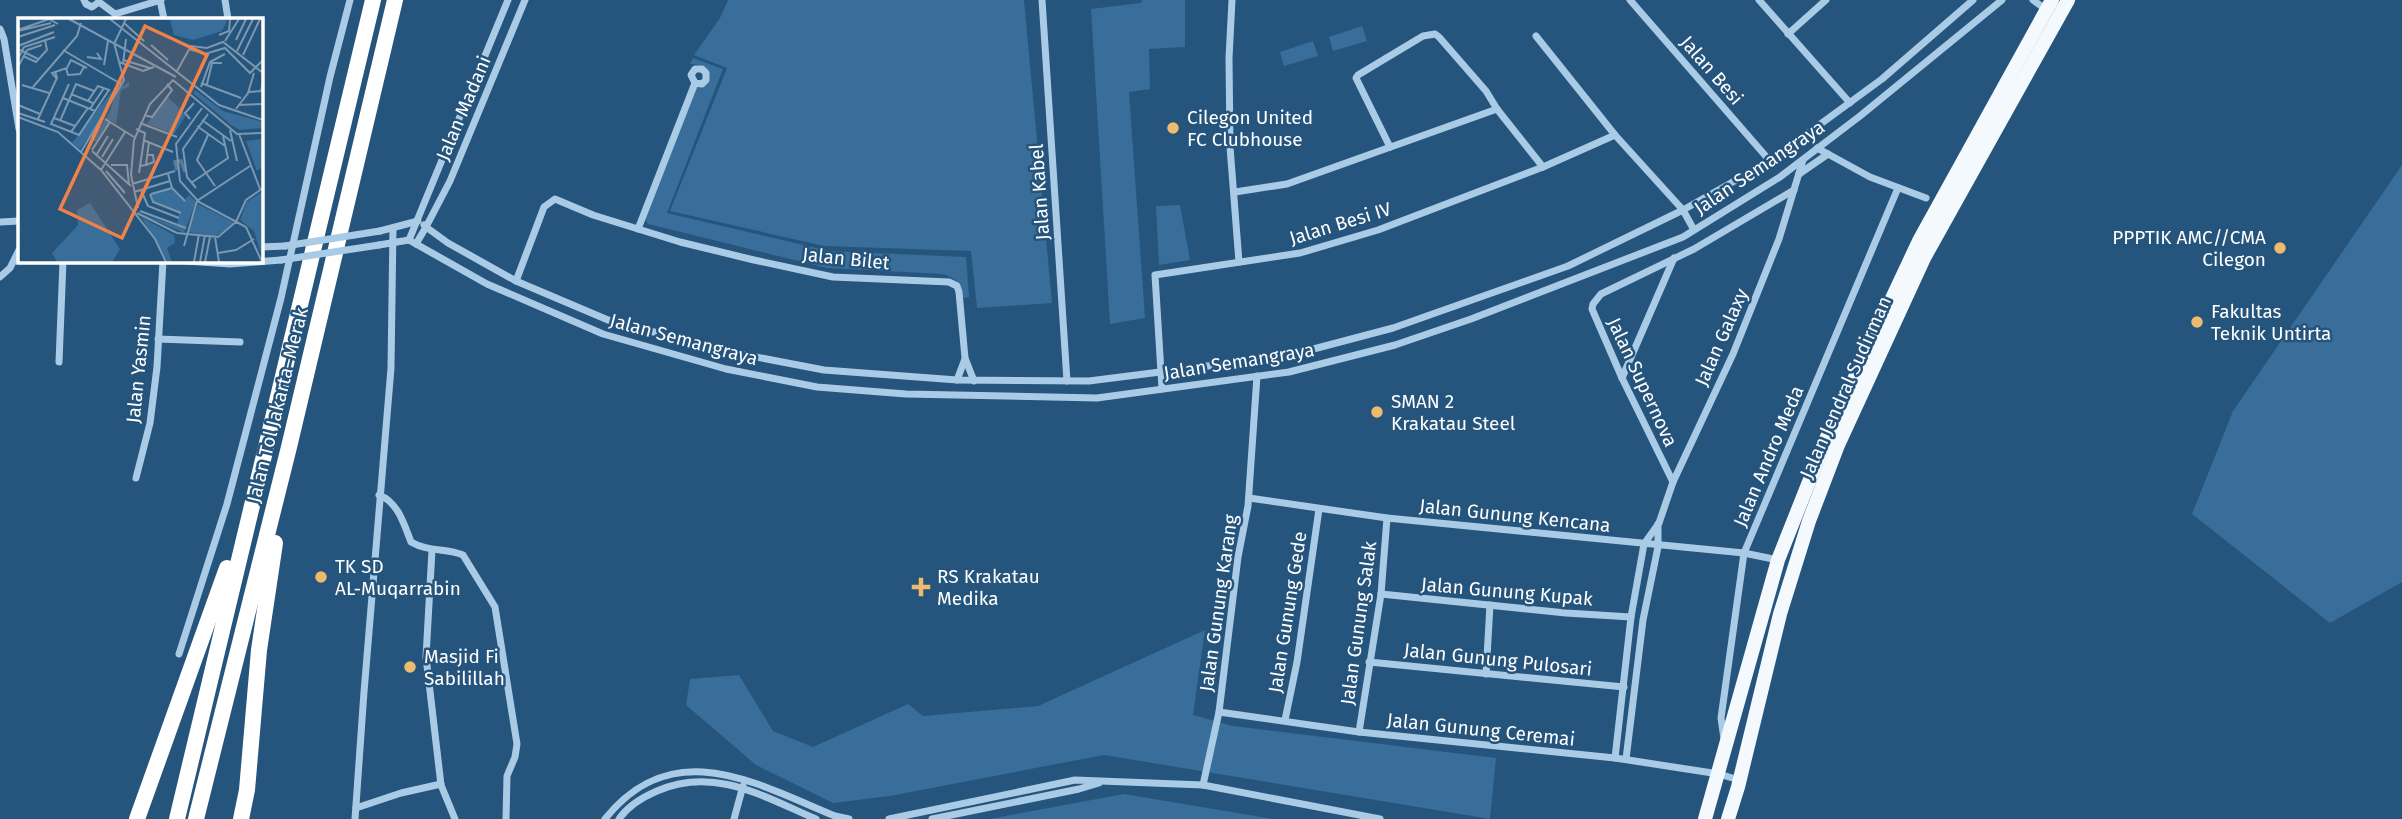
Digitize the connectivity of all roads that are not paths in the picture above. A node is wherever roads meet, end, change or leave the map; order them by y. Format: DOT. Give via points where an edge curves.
graph roads {
  1 [pos="84,0"];
  2 [pos="160,0"];
  3 [pos="225,0"];
  4 [pos="350,0"];
  5 [pos="373,0"];
  6 [pos="395,0"];
  7 [pos="508,0"];
  8 [pos="525,0"];
  9 [pos="1042,0"];
  10 [pos="1232,0"];
  11 [pos="1630,0"];
  12 [pos="1759,0"];
  13 [pos="1826,0"];
  14 [pos="1973,0"];
  15 [pos="2002,0"];
  16 [pos="2033,0"];
  17 [pos="99,1"];
  18 [pos="2059,6"];
  19 [pos="116,17"];
  20 [pos="164,18"];
  21 [pos="228,18"];
  22 [pos="0,29"];
  23 [pos="1788,34"];
  24 [pos="1536,36"];
  25 [pos="695,83"];
  26 [pos="17,101"];
  27 [pos="1850,103"];
  28 [pos="1497,109"];
  29 [pos="1615,135"];
  30 [pos="1391,147"];
  31 [pos="1818,148"];
  32 [pos="1828,154"];
  33 [pos="1803,160"];
  34 [pos="1770,161"];
  35 [pos="1544,167"];
  36 [pos="1798,174"];
  37 [pos="1898,188"];
  38 [pos="1794,190"];
  39 [pos="1235,192"];
  40 [pos="1926,198"];
  41 [pos="1682,210"];
  42 [pos="418,221"];
  43 [pos="0,222"];
  44 [pos="18,222"];
  45 [pos="426,227"];
  46 [pos="393,228"];
  47 [pos="638,229"];
  48 [pos="1694,230"];
  49 [pos="413,242"];
  50 [pos="393,243"];
  51 [pos="262,247"];
  52 [pos="18,252"];
  53 [pos="1674,258"];
  54 [pos="262,261"];
  55 [pos="63,262"];
  56 [pos="163,262"];
  57 [pos="205,262"];
  58 [pos="256,262"];
  59 [pos="1239,262"];
  60 [pos="0,277"];
  61 [pos="516,281"];
  62 [pos="158,339"];
  63 [pos="240,342"];
  64 [pos="730,352"];
  65 [pos="965,358"];
  66 [pos="59,362"];
  67 [pos="726,369"];
  68 [pos="1160,372"];
  69 [pos="1257,376"];
  70 [pos="1622,378"];
  71 [pos="957,380"];
  72 [pos="974,381"];
  73 [pos="1067,381"];
  74 [pos="1162,390"];
  75 [pos="289,447"];
  76 [pos="135,478"];
  77 [pos="1672,482"];
  78 [pos="253,495"];
  79 [pos="379,495"];
  80 [pos="1249,498"];
  81 [pos="1319,509"];
  82 [pos="1387,518"];
  83 [pos="1658,523"];
  84 [pos="1644,544"];
  85 [pos="1658,547"];
  86 [pos="432,550"];
  87 [pos="1744,554"];
  88 [pos="1778,560"];
  89 [pos="1381,594"];
  90 [pos="1490,605"];
  91 [pos="1631,617"];
  92 [pos="179,654"];
  93 [pos="1369,662"];
  94 [pos="1486,674"];
  95 [pos="1624,687"];
  96 [pos="1219,712"];
  97 [pos="1285,720"];
  98 [pos="1359,732"];
  99 [pos="1726,750"];
  100 [pos="1615,758"];
  101 [pos="1626,760"];
  102 [pos="1719,774"];
  103 [pos="745,779"];
  104 [pos="1106,780"];
  105 [pos="1739,780"];
  106 [pos="441,784"];
  107 [pos="1203,785"];
  108 [pos="742,788"];
  109 [pos="356,808"];
  110 [pos="137,819"];
  111 [pos="177,819"];
  112 [pos="196,819"];
  113 [pos="242,819"];
  114 [pos="355,819"];
  115 [pos="455,819"];
  116 [pos="506,819"];
  117 [pos="605,819"];
  118 [pos="619,819"];
  119 [pos="734,819"];
  120 [pos="816,819"];
  121 [pos="849,819"];
  122 [pos="889,819"];
  123 [pos="932,819"];
  124 [pos="1380,819"];
  125 [pos="1705,819"];
  126 [pos="1728,819"];
  1 -- 17 [label="street" via="92,6"];
  2 -- 19 [label="street"];
  2 -- 20 [label="street"];
  3 -- 21 [label="street"];
  4 -- 92 [label="street" via="227,504"];
  5 -- 78 [label="highway, Jalan Tol Jakarta–Merak"];
  6 -- 75 [label="highway, Jalan Tol Jakarta–Merak"];
  7 -- 42 [label="street, Jalan Madani"];
  8 -- 45 [label="street, Jalan Madani" via="450,181"];
  9 -- 73 [label="street, Jalan Kabel"];
  10 -- 39 [label="street" via="1230,147"];
  11 -- 34 [label="street, Jalan Besi"];
  12 -- 23 [label="street"];
  13 -- 23 [label="street"];
  14 -- 27 [label="street, Jalan Semangraya"];
  15 -- 31 [label="street, Jalan Semangraya"];
  16 -- 18 [label="street"];
  17 -- 19 [label="street"];
  18 -- 88 [label="highway" via="1919,241 1826,439"];
  18 -- 105 [label="highway, Jalan Jendral Sudirman" via="1924,258 1838,445 1780,614"];
  22 -- 26 [label="street"];
  23 -- 27 [label="street"];
  24 -- 29 [label="street"];
  25 -- 47 [label="street"];
  27 -- 34 [label="street, Jalan Semangraya"];
  28 -- 30 [label="street"];
  28 -- 30 [label="street" via="1442,40 1430,34 1356,78"];
  28 -- 35 [label="street"];
  29 -- 35 [label="street, Jalan Besi IV"];
  29 -- 41 [label="street"];
  30 -- 39 [label="street" via="1287,184"];
  31 -- 32 [label="street"];
  31 -- 33 [label="street, Jalan Semangraya"];
  32 -- 36 [label="street"];
  32 -- 37 [label="street"];
  33 -- 36 [label="street, Jalan Galaxy"];
  33 -- 48 [label="street, Jalan Semangraya"];
  34 -- 41 [label="street, Jalan Semangraya"];
  35 -- 59 [label="street, Jalan Besi IV" via="1378,230 1300,253"];
  36 -- 38 [label="street, Jalan Galaxy"];
  37 -- 40 [label="street"];
  37 -- 87 [label="street, Jalan Andro Meda"];
  38 -- 53 [label="street"];
  38 -- 77 [label="street, Jalan Galaxy" via="1733,354"];
  39 -- 59 [label="street"];
  41 -- 48 [label="street"];
  41 -- 68 [label="street, Jalan Semangraya" via="1568,266 1393,328 1287,356"];
  42 -- 45 [label="street, Jalan Semangraya"];
  42 -- 46 [label="street"];
  42 -- 49 [label="street, Jalan Madani"];
  43 -- 44 [label="street"];
  45 -- 49 [label="street, Jalan Madani"];
  45 -- 61 [label="street, Jalan Semangraya"];
  46 -- 50 [label="street"];
  46 -- 51 [label="street, bridge"];
  47 -- 61 [label="street, Jalan Bilet" via="551,200 544,207"];
  47 -- 65 [label="street, Jalan Bilet" via="833,277 949,282 959,292"];
  48 -- 69 [label="street, Jalan Semangraya" via="1459,324 1395,345"];
  49 -- 50 [label="street"];
  49 -- 67 [label="street, Jalan Semangraya" via="487,284 603,334"];
  50 -- 54 [label="street, bridge"];
  50 -- 79 [label="street" via="391,361"];
  52 -- 60 [label="street"];
  53 -- 70 [label="street"];
  53 -- 70 [label="street, Jalan Supernova" via="1601,294 1592,304"];
  55 -- 66 [label="street"];
  56 -- 62 [label="street, Jalan Yasmin"];
  57 -- 58 [label="street, bridge"];
  59 -- 68 [label="street, Jalan Besi IV" via="1155,275"];
  61 -- 64 [label="street, Jalan Semangraya" via="608,320"];
  62 -- 63 [label="street"];
  62 -- 76 [label="street, Jalan Yasmin" via="150,424"];
  64 -- 67 [label="street"];
  64 -- 71 [label="street, Jalan Semangraya" via="824,370"];
  65 -- 71 [label="street"];
  65 -- 72 [label="street, Jalan Bilet"];
  67 -- 74 [label="street, Jalan Semangraya" via="817,387 905,394 1097,398"];
  68 -- 73 [label="street, Jalan Semangraya"];
  68 -- 74 [label="street"];
  69 -- 74 [label="street, Jalan Semangraya"];
  69 -- 80 [label="street, Jalan Gunung Karang"];
  70 -- 77 [label="street, Jalan Supernova"];
  71 -- 72 [label="street, Jalan Semangraya"];
  72 -- 73 [label="street, Jalan Semangraya"];
  75 -- 112 [label="highway, Jalan Tol Jakarta–Merak"];
  75 -- 113 [label="highway" via="258,650"];
  77 -- 83 [label="street, Jalan Galaxy"];
  78 -- 110 [label="highway"];
  78 -- 111 [label="highway, Jalan Tol Jakarta–Merak"];
  79 -- 86 [label="street" via="394,505 411,542"];
  79 -- 109 [label="street"];
  80 -- 81 [label="street, Jalan Gunung Kencana"];
  80 -- 96 [label="street, Jalan Gunung Karang"];
  81 -- 82 [label="street, Jalan Gunung Kencana"];
  81 -- 97 [label="street, Jalan Gunung Gede"];
  82 -- 84 [label="street, Jalan Gunung Kencana"];
  82 -- 89 [label="street, Jalan Gunung Salak"];
  83 -- 84 [label="street, Jalan Galaxy"];
  83 -- 85 [label="street, Jalan Galaxy"];
  84 -- 85 [label="street, Jalan Gunung Kencana"];
  84 -- 91 [label="street, Jalan Galaxy"];
  85 -- 87 [label="street, Jalan Gunung Kencana"];
  85 -- 101 [label="street, Jalan Galaxy" via="1643,620"];
  86 -- 106 [label="street" via="426,657"];
  86 -- 116 [label="street" via="463,555 499,620 517,744 507,775"];
  87 -- 88 [label="street, Jalan Gunung Kencana"];
  87 -- 99 [label="street, Jalan Andro Meda" via="1721,718"];
  88 -- 99 [label="highway"];
  89 -- 90 [label="street, Jalan Gunung Kupak"];
  89 -- 93 [label="street, Jalan Gunung Salak"];
  90 -- 91 [label="street, Jalan Gunung Kupak"];
  90 -- 94 [label="street"];
  91 -- 95 [label="street, Jalan Galaxy"];
  93 -- 94 [label="street, Jalan Gunung Pulosari"];
  93 -- 98 [label="street, Jalan Gunung Salak"];
  94 -- 95 [label="street, Jalan Gunung Pulosari"];
  95 -- 100 [label="street, Jalan Galaxy"];
  96 -- 97 [label="street, Jalan Gunung Ceremai"];
  96 -- 107 [label="street, Jalan Gunung Karang"];
  97 -- 98 [label="street, Jalan Gunung Ceremai"];
  98 -- 100 [label="street, Jalan Gunung Ceremai"];
  99 -- 102 [label="highway"];
  100 -- 101 [label="street, Jalan Gunung Ceremai"];
  101 -- 102 [label="street, Jalan Gunung Ceremai"];
  102 -- 105 [label="street, Jalan Gunung Ceremai"];
  102 -- 125 [label="highway"];
  103 -- 108 [label="street"];
  103 -- 117 [label="street" via="714,771 670,775 627,797"];
  103 -- 121 [label="street"];
  104 -- 107 [label="street"];
  104 -- 122 [label="street" via="1075,780"];
  104 -- 123 [label="street"];
  105 -- 126 [label="highway, Jalan Jendral Sudirman"];
  106 -- 109 [label="street"];
  106 -- 115 [label="street"];
  107 -- 124 [label="street"];
  108 -- 118 [label="street" via="711,780 668,786 634,804"];
  108 -- 119 [label="street"];
  108 -- 120 [label="street"];
  109 -- 114 [label="street"];
}
